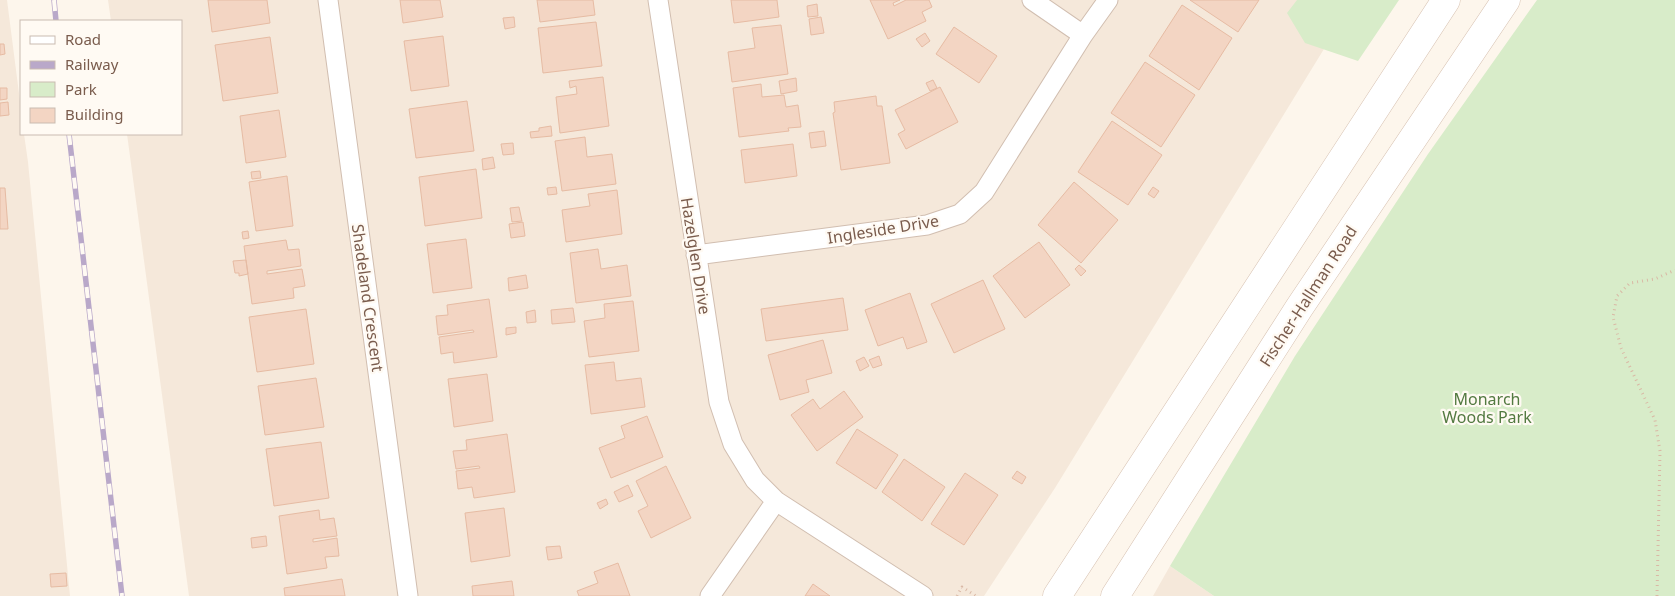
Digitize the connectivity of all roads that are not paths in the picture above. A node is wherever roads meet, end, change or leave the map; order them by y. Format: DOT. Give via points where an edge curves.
graph roads {
  1 [pos="328,0"];
  2 [pos="658,0"];
  3 [pos="1032,0"];
  4 [pos="1108,0"];
  5 [pos="1446,0"];
  6 [pos="1506,0"];
  7 [pos="1082,35"];
  8 [pos="696,255"];
  9 [pos="776,501"];
  10 [pos="408,596"];
  11 [pos="710,596"];
  12 [pos="922,596"];
  13 [pos="1057,596"];
  14 [pos="1115,596"];
  1 -- 10 [label="street, Shadeland Crescent"];
  2 -- 8 [label="street, Hazelglen Drive"];
  3 -- 7 [label="street"];
  4 -- 7 [label="street, Ingleside Drive"];
  5 -- 13 [label="main road"];
  6 -- 14 [label="main road, Fischer-Hallman Road" via="1299,308"];
  7 -- 8 [label="street, Ingleside Drive" via="984,192 960,214 927,225"];
  8 -- 9 [label="street, Hazelglen Drive" via="719,402 733,444 755,480"];
  9 -- 11 [label="street"];
  9 -- 12 [label="street, Hazelglen Drive"];
}
